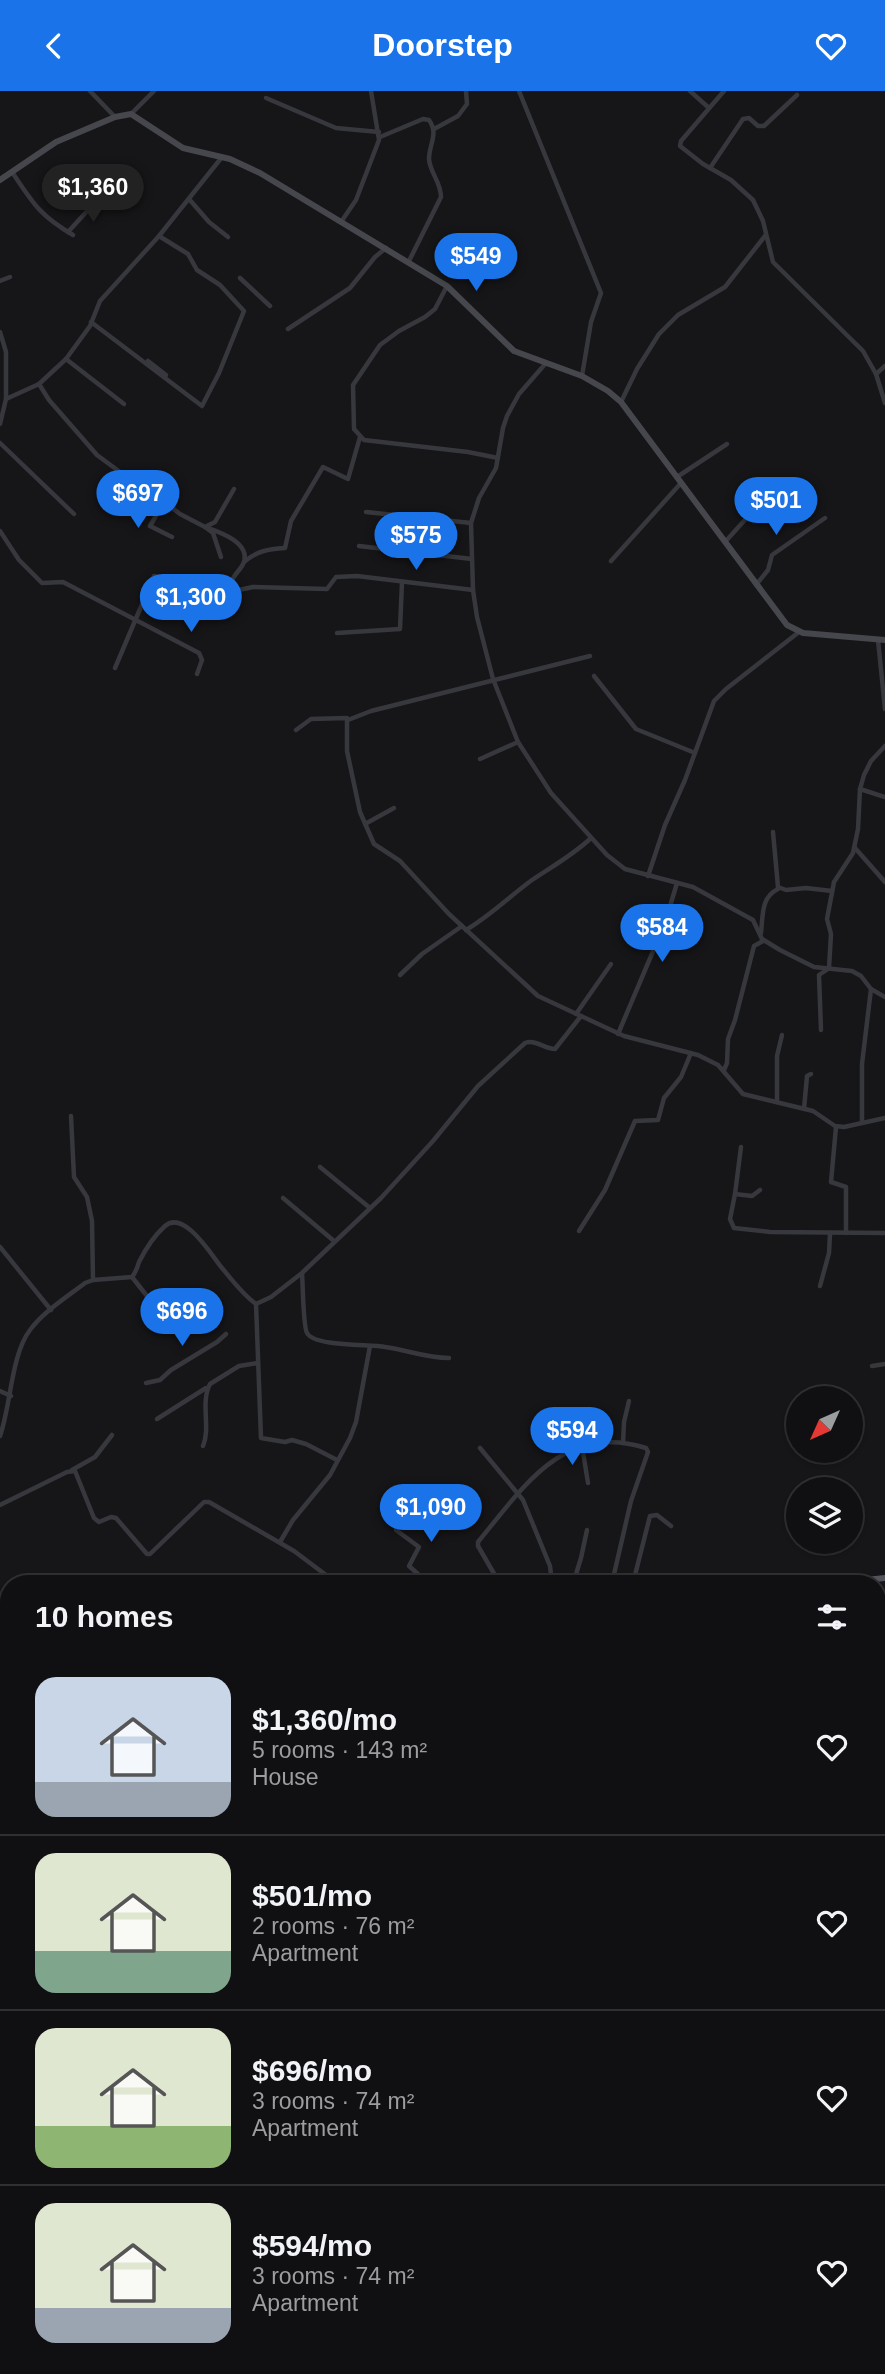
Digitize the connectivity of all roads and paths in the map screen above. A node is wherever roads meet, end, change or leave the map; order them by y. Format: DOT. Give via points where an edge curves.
graph roads {
  1 [pos="90,91"];
  2 [pos="371,91"];
  3 [pos="466,91"];
  4 [pos="519,91"];
  5 [pos="691,91"];
  6 [pos="724,91"];
  7 [pos="150,92"];
  8 [pos="797,95"];
  9 [pos="266,99"];
  10 [pos="709,108"];
  11 [pos="131,114"];
  12 [pos="115,117"];
  13 [pos="434,129"];
  14 [pos="379,134"];
  15 [pos="222,157"];
  16 [pos="710,168"];
  17 [pos="12,171"];
  18 [pos="0,180"];
  19 [pos="99,198"];
  20 [pos="189,199"];
  21 [pos="341,222"];
  22 [pos="159,236"];
  23 [pos="765,236"];
  24 [pos="229,237"];
  25 [pos="387,248"];
  26 [pos="409,261"];
  27 [pos="10,277"];
  28 [pos="240,278"];
  29 [pos="0,281"];
  30 [pos="447,286"];
  31 [pos="270,306"];
  32 [pos="91,322"];
  33 [pos="288,329"];
  34 [pos="0,332"];
  35 [pos="66,359"];
  36 [pos="144,359"];
  37 [pos="546,363"];
  38 [pos="885,366"];
  39 [pos="876,374"];
  40 [pos="582,376"];
  41 [pos="39,384"];
  42 [pos="180,392"];
  43 [pos="6,398"];
  44 [pos="621,402"];
  45 [pos="885,403"];
  46 [pos="124,404"];
  47 [pos="0,422"];
  48 [pos="359,437"];
  49 [pos="0,443"];
  50 [pos="727,444"];
  51 [pos="498,458"];
  52 [pos="679,480"];
  53 [pos="234,489"];
  54 [pos="774,495"];
  55 [pos="163,504"];
  56 [pos="366,512"];
  57 [pos="74,514"];
  58 [pos="825,518"];
  59 [pos="471,523"];
  60 [pos="205,527"];
  61 [pos="0,531"];
  62 [pos="172,537"];
  63 [pos="725,542"];
  64 [pos="359,546"];
  65 [pos="221,557"];
  66 [pos="472,559"];
  67 [pos="611,561"];
  68 [pos="244,562"];
  69 [pos="402,582"];
  70 [pos="756,585"];
  71 [pos="473,590"];
  72 [pos="234,591"];
  73 [pos="136,618"];
  74 [pos="799,632"];
  75 [pos="337,633"];
  76 [pos="881,640"];
  77 [pos="590,656"];
  78 [pos="115,669"];
  79 [pos="197,674"];
  80 [pos="594,676"];
  81 [pos="885,709"];
  82 [pos="348,720"];
  83 [pos="296,730"];
  84 [pos="518,742"];
  85 [pos="885,746"];
  86 [pos="695,753"];
  87 [pos="480,759"];
  88 [pos="860,789"];
  89 [pos="885,797"];
  90 [pos="394,808"];
  91 [pos="365,824"];
  92 [pos="773,832"];
  93 [pos="591,838"];
  94 [pos="854,847"];
  95 [pos="648,876"];
  96 [pos="885,882"];
  97 [pos="677,883"];
  98 [pos="778,887"];
  99 [pos="832,891"];
  100 [pos="464,928"];
  101 [pos="762,939"];
  102 [pos="611,964"];
  103 [pos="829,968"];
  104 [pos="400,975"];
  105 [pos="872,989"];
  106 [pos="885,997"];
  107 [pos="579,1015"];
  108 [pos="821,1030"];
  109 [pos="618,1034"];
  110 [pos="782,1035"];
  111 [pos="691,1053"];
  112 [pos="724,1070"];
  113 [pos="811,1074"];
  114 [pos="777,1102"];
  115 [pos="804,1109"];
  116 [pos="71,1116"];
  117 [pos="885,1118"];
  118 [pos="862,1122"];
  119 [pos="836,1126"];
  120 [pos="741,1147"];
  121 [pos="320,1167"];
  122 [pos="760,1190"];
  123 [pos="735,1194"];
  124 [pos="283,1198"];
  125 [pos="370,1208"];
  126 [pos="579,1231"];
  127 [pos="885,1233"];
  128 [pos="830,1234"];
  129 [pos="846,1234"];
  130 [pos="334,1241"];
  131 [pos="0,1247"];
  132 [pos="302,1273"];
  133 [pos="132,1277"];
  134 [pos="93,1280"];
  135 [pos="820,1286"];
  136 [pos="256,1304"];
  137 [pos="51,1310"];
  138 [pos="158,1310"];
  139 [pos="226,1333"];
  140 [pos="370,1346"];
  141 [pos="449,1358"];
  142 [pos="258,1363"];
  143 [pos="885,1364"];
  144 [pos="872,1366"];
  145 [pos="146,1383"];
  146 [pos="207,1388"];
  147 [pos="0,1391"];
  148 [pos="11,1396"];
  149 [pos="629,1401"];
  150 [pos="157,1419"];
  151 [pos="112,1435"];
  152 [pos="0,1436"];
  153 [pos="624,1443"];
  154 [pos="203,1446"];
  155 [pos="582,1446"];
  156 [pos="480,1448"];
  157 [pos="337,1460"];
  158 [pos="72,1470"];
  159 [pos="588,1483"];
  160 [pos="519,1493"];
  161 [pos="0,1506"];
  162 [pos="671,1526"];
  163 [pos="396,1530"];
  164 [pos="587,1530"];
  165 [pos="280,1542"];
  166 [pos="326,1575"];
  167 [pos="419,1575"];
  168 [pos="495,1575"];
  169 [pos="550,1575"];
  170 [pos="576,1575"];
  171 [pos="614,1575"];
  172 [pos="635,1575"];
  1 -- 12 [label="street"];
  2 -- 14 [label="street"];
  3 -- 13 [label="street" via="467,104 461,113"];
  4 -- 40 [label="street" via="601,293 588,334"];
  5 -- 10 [label="street"];
  6 -- 10 [label="street"];
  7 -- 11 [label="street"];
  8 -- 16 [label="street" via="764,126 743,119"];
  9 -- 14 [label="street" via="336,128"];
  10 -- 16 [label="street" via="680,146"];
  11 -- 12 [label="street"];
  11 -- 15 [label="street" via="183,148"];
  12 -- 17 [label="street" via="56,142"];
  13 -- 14 [label="street" via="423,119"];
  13 -- 26 [label="street" via="429,156 441,197"];
  14 -- 21 [label="street" via="356,200"];
  15 -- 20 [label="street"];
  15 -- 21 [label="street" via="260,173"];
  16 -- 23 [label="street" via="753,200"];
  17 -- 18 [label="street"];
  17 -- 19 [label="street" via="36,208 70,234"];
  20 -- 22 [label="street"];
  20 -- 24 [label="street"];
  21 -- 25 [label="street"];
  22 -- 32 [label="street" via="104,296"];
  22 -- 32 [label="street" via="188,254 197,270 220,285 244,311 202,406"];
  23 -- 39 [label="street" via="773,262 863,351"];
  23 -- 44 [label="street" via="724,287 678,315 659,334"];
  25 -- 26 [label="street"];
  25 -- 33 [label="street" via="350,288"];
  26 -- 30 [label="street"];
  27 -- 29 [label="street"];
  28 -- 31 [label="street"];
  30 -- 37 [label="street" via="514,351"];
  30 -- 48 [label="street" via="435,309 383,342 353,385 353,423"];
  32 -- 35 [label="street"];
  34 -- 43 [label="street" via="6,352"];
  35 -- 41 [label="street"];
  35 -- 46 [label="street"];
  36 -- 42 [label="street"];
  37 -- 40 [label="street"];
  37 -- 51 [label="street" via="512,407"];
  38 -- 39 [label="street"];
  39 -- 45 [label="street"];
  40 -- 44 [label="street"];
  41 -- 43 [label="street"];
  41 -- 55 [label="street" via="97,455"];
  43 -- 47 [label="street"];
  44 -- 52 [label="street"];
  48 -- 51 [label="street"];
  48 -- 68 [label="street" via="348,479 323,467 291,521 285,548 266,549"];
  49 -- 57 [label="street"];
  50 -- 52 [label="street"];
  51 -- 59 [label="street"];
  52 -- 63 [label="street"];
  52 -- 67 [label="street"];
  53 -- 60 [label="street" via="215,521"];
  54 -- 63 [label="street" via="761,502"];
  55 -- 60 [label="street"];
  55 -- 62 [label="street" via="150,526"];
  56 -- 59 [label="street"];
  58 -- 70 [label="street" via="772,555 768,570"];
  59 -- 66 [label="street"];
  60 -- 65 [label="street" via="213,533"];
  60 -- 68 [label="street" via="240,544"];
  61 -- 73 [label="street" via="42,583 63,582"];
  63 -- 70 [label="street"];
  64 -- 66 [label="street"];
  66 -- 71 [label="street"];
  68 -- 72 [label="street" via="233,578"];
  69 -- 71 [label="street"];
  69 -- 72 [label="street" via="336,577 327,589 253,587"];
  69 -- 75 [label="street" via="400,629"];
  70 -- 74 [label="street" via="787,625"];
  71 -- 84 [label="street" via="493,679"];
  72 -- 73 [label="street" via="220,606 208,608 154,576"];
  73 -- 78 [label="street"];
  73 -- 79 [label="street" via="199,653 202,660"];
  74 -- 76 [label="street"];
  74 -- 86 [label="street" via="718,696"];
  76 -- 81 [label="street"];
  77 -- 82 [label="street"];
  80 -- 86 [label="street" via="636,729"];
  82 -- 83 [label="street" via="311,719"];
  82 -- 91 [label="street" via="347,751"];
  84 -- 87 [label="street"];
  84 -- 93 [label="street" via="551,793"];
  85 -- 88 [label="street" via="871,761"];
  86 -- 95 [label="street"];
  88 -- 89 [label="street"];
  88 -- 94 [label="street"];
  90 -- 91 [label="street"];
  91 -- 100 [label="street" via="377,848 400,861"];
  92 -- 98 [label="street"];
  93 -- 95 [label="street" via="625,869"];
  93 -- 100 [label="street" via="484,920"];
  94 -- 96 [label="street"];
  94 -- 99 [label="street"];
  95 -- 97 [label="street"];
  97 -- 101 [label="street" via="753,920"];
  97 -- 109 [label="street"];
  98 -- 99 [label="street"];
  98 -- 101 [label="street" via="765,898"];
  99 -- 103 [label="street" via="827,919"];
  100 -- 104 [label="street" via="422,954"];
  100 -- 107 [label="street" via="538,996"];
  101 -- 103 [label="street" via="808,965"];
  101 -- 112 [label="street" via="754,946 747,969"];
  102 -- 107 [label="street"];
  103 -- 105 [label="street" via="852,971"];
  103 -- 108 [label="street" via="819,975"];
  105 -- 106 [label="street"];
  105 -- 118 [label="street" via="862,1064"];
  107 -- 109 [label="street"];
  107 -- 125 [label="street" via="557,1048 525,1043 478,1086"];
  109 -- 111 [label="street"];
  110 -- 114 [label="street"];
  111 -- 112 [label="street"];
  111 -- 126 [label="street" via="681,1077 664,1098 658,1120 635,1121 605,1190"];
  112 -- 114 [label="street" via="743,1094"];
  113 -- 115 [label="street" via="807,1076"];
  114 -- 115 [label="street"];
  115 -- 119 [label="street"];
  116 -- 134 [label="street" via="74,1177 87,1197 92,1221"];
  117 -- 118 [label="street"];
  118 -- 119 [label="street"];
  119 -- 129 [label="street" via="831,1182 846,1187"];
  120 -- 123 [label="street"];
  121 -- 125 [label="street"];
  122 -- 123 [label="street" via="752,1196"];
  123 -- 128 [label="street" via="730,1219 734,1228"];
  124 -- 130 [label="street"];
  125 -- 130 [label="street"];
  127 -- 129 [label="street"];
  128 -- 129 [label="street"];
  128 -- 135 [label="street"];
  130 -- 132 [label="street"];
  131 -- 137 [label="street"];
  132 -- 136 [label="street"];
  132 -- 140 [label="street" via="307,1333 314,1339"];
  133 -- 134 [label="street"];
  133 -- 136 [label="street" via="164,1228 177,1223 202,1241"];
  133 -- 138 [label="street"];
  134 -- 137 [label="street"];
  136 -- 142 [label="street"];
  137 -- 148 [label="street" via="25,1339"];
  139 -- 145 [label="street" via="160,1380"];
  140 -- 141 [label="street"];
  140 -- 157 [label="street" via="356,1422"];
  142 -- 146 [label="street" via="239,1366"];
  142 -- 157 [label="street" via="261,1438 306,1444"];
  143 -- 144 [label="street"];
  146 -- 150 [label="street"];
  146 -- 154 [label="street"];
  147 -- 148 [label="street"];
  148 -- 152 [label="street"];
  149 -- 153 [label="street"];
  151 -- 158 [label="street" via="95,1457"];
  153 -- 155 [label="street"];
  153 -- 171 [label="street" via="648,1452"];
  155 -- 159 [label="street"];
  155 -- 160 [label="street" via="563,1453"];
  156 -- 160 [label="street"];
  157 -- 165 [label="street"];
  158 -- 161 [label="street"];
  158 -- 165 [label="street" via="97,1521 116,1518 146,1554 209,1501"];
  160 -- 168 [label="street" via="477,1543"];
  160 -- 169 [label="street"];
  162 -- 172 [label="street" via="657,1515 650,1516"];
  163 -- 167 [label="street" via="419,1547 409,1566"];
  164 -- 170 [label="street"];
  165 -- 166 [label="street"];
}
